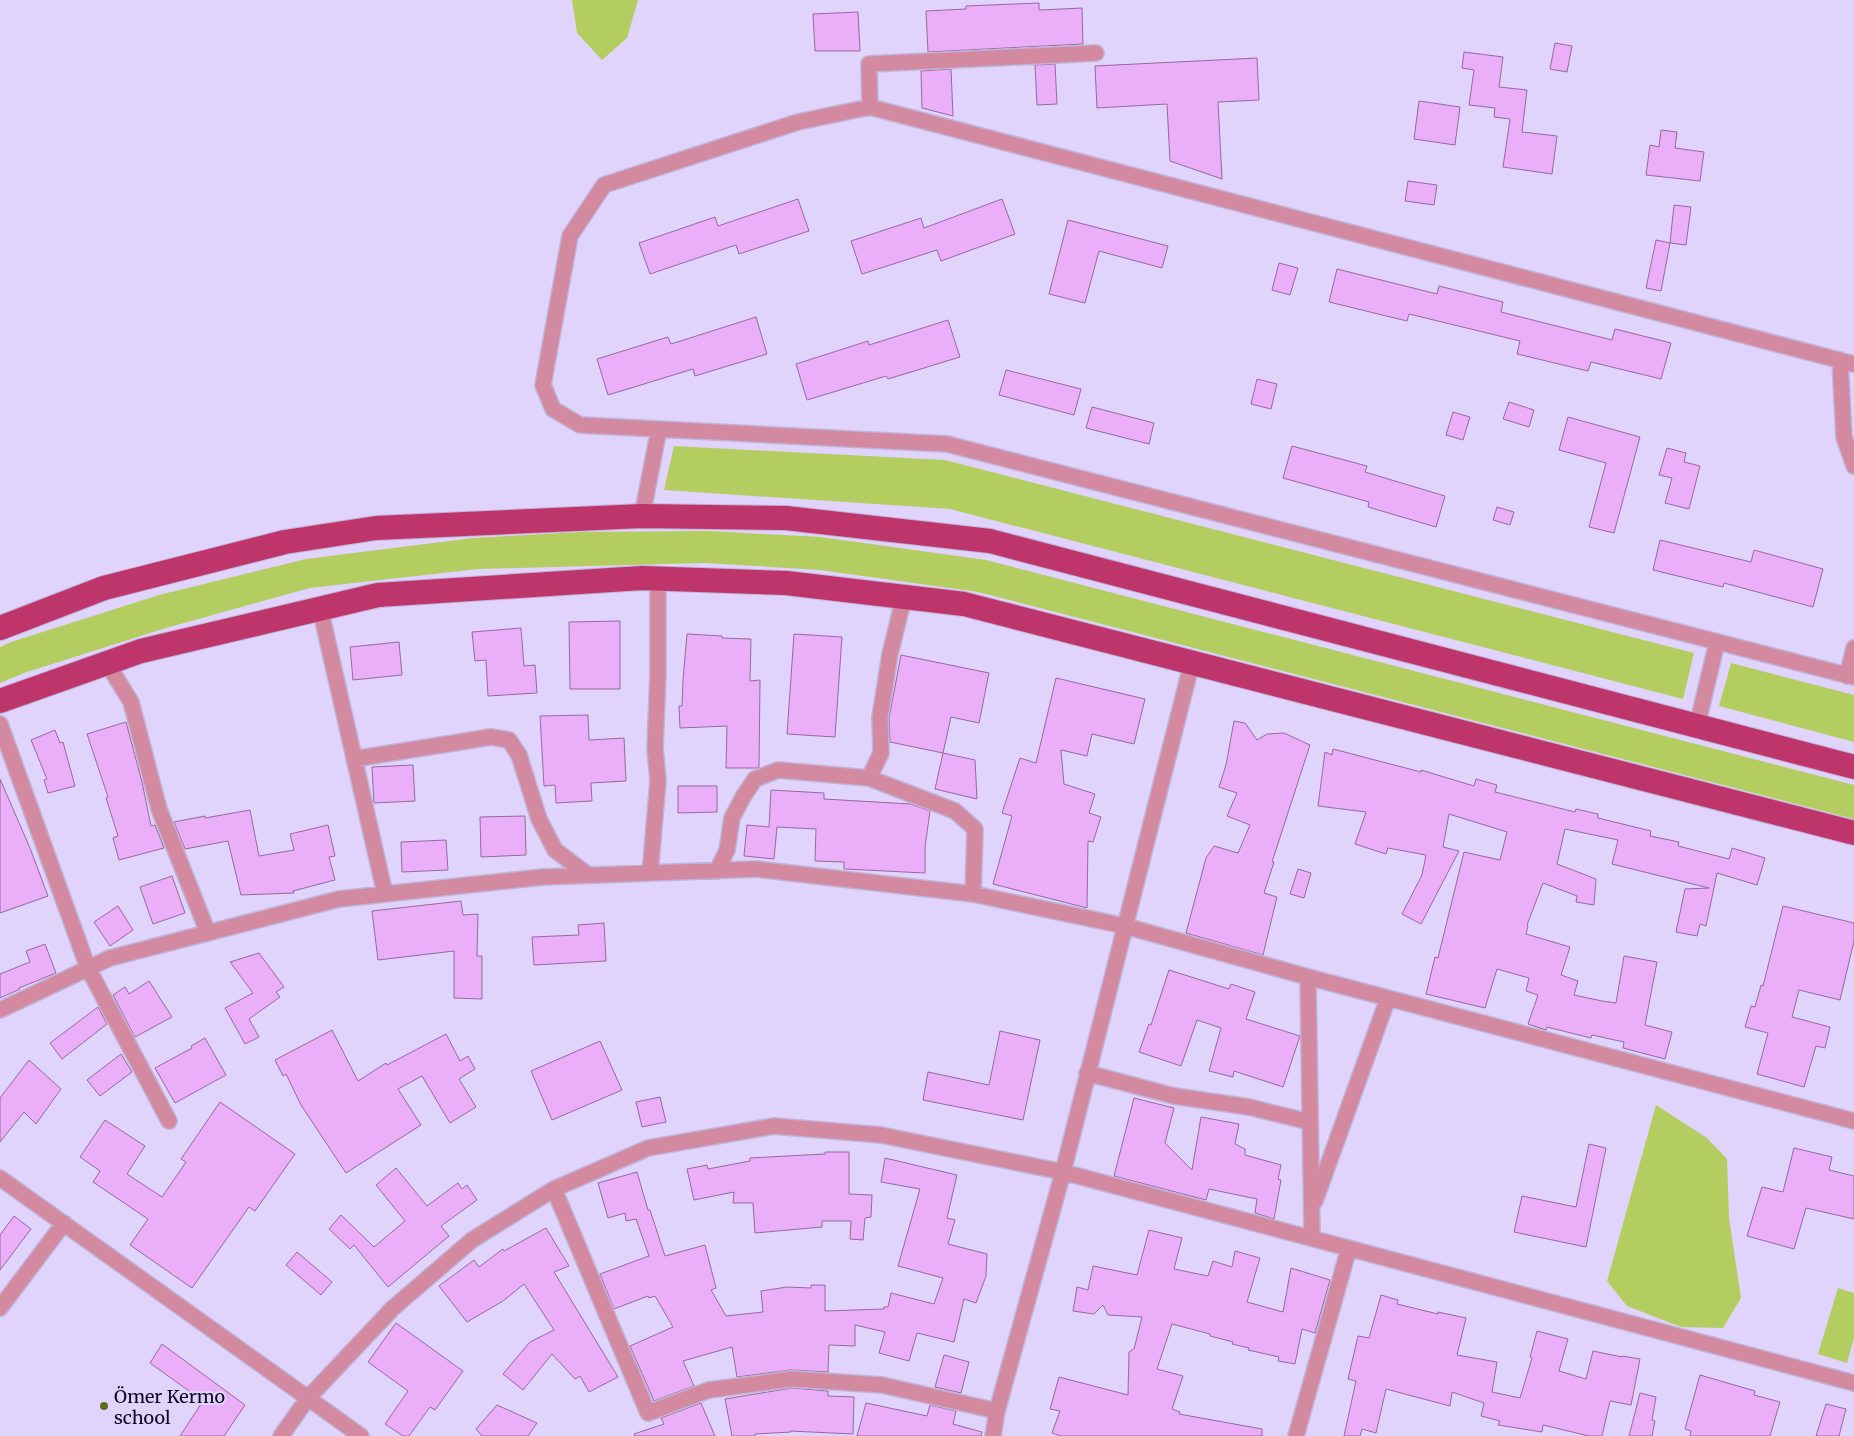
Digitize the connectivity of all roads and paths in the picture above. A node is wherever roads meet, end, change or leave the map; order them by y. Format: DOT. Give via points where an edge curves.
graph roads {
  1 [pos="1096,53"];
  2 [pos="870,107"];
  3 [pos="1847,362"];
  4 [pos="659,429"];
  5 [pos="1854,466"];
  6 [pos="642,516"];
  7 [pos="658,579"];
  8 [pos="904,597"];
  9 [pos="320,608"];
  10 [pos="0,628"];
  11 [pos="1717,642"];
  12 [pos="1854,648"];
  13 [pos="1192,662"];
  14 [pos="108,664"];
  15 [pos="1851,677"];
  16 [pos="0,701"];
  17 [pos="0,724"];
  18 [pos="1696,726"];
  19 [pos="354,759"];
  20 [pos="1854,767"];
  21 [pos="869,778"];
  22 [pos="1854,833"];
  23 [pos="717,870"];
  24 [pos="650,873"];
  25 [pos="588,875"];
  26 [pos="385,894"];
  27 [pos="973,894"];
  28 [pos="1125,926"];
  29 [pos="208,933"];
  30 [pos="88,968"];
  31 [pos="1308,977"];
  32 [pos="1388,998"];
  33 [pos="0,1010"];
  34 [pos="1088,1073"];
  35 [pos="169,1121"];
  36 [pos="1854,1121"];
  37 [pos="1310,1122"];
  38 [pos="1063,1172"];
  39 [pos="0,1178"];
  40 [pos="554,1189"];
  41 [pos="1311,1212"];
  42 [pos="64,1223"];
  43 [pos="1312,1238"];
  44 [pos="1349,1248"];
  45 [pos="0,1308"];
  46 [pos="1854,1383"];
  47 [pos="308,1398"];
  48 [pos="998,1411"];
  49 [pos="280,1436"];
  50 [pos="361,1436"];
  51 [pos="993,1436"];
  52 [pos="1296,1436"];
  1 -- 2 [label="street" via="869,64"];
  2 -- 3 [label="street"];
  2 -- 4 [label="street" via="798,122 604,185 570,236 543,386 553,409 580,425"];
  3 -- 5 [label="street" via="1844,437"];
  4 -- 6 [label="street"];
  4 -- 11 [label="street" via="947,444"];
  6 -- 10 [label="main road" via="376,528 285,542 104,588"];
  6 -- 18 [label="main road" via="786,518 990,542"];
  7 -- 8 [label="main road" via="786,583"];
  7 -- 9 [label="main road" via="378,595"];
  7 -- 24 [label="street" via="655,748 658,781"];
  8 -- 13 [label="main road" via="964,604"];
  8 -- 21 [label="street" via="890,654 880,717 881,752"];
  9 -- 14 [label="main road" via="141,652"];
  9 -- 19 [label="street"];
  11 -- 15 [label="street"];
  11 -- 18 [label="street"];
  12 -- 15 [label="street"];
  13 -- 22 [label="main road"];
  13 -- 28 [label="street"];
  14 -- 16 [label="main road"];
  14 -- 29 [label="street" via="131,702 160,809"];
  17 -- 30 [label="street"];
  18 -- 20 [label="main road"];
  19 -- 25 [label="street" via="491,737 509,740 519,755 539,819 555,850"];
  19 -- 26 [label="street"];
  21 -- 23 [label="street" via="778,770 755,779 742,796 732,818 727,850"];
  21 -- 27 [label="street" via="955,811 975,829"];
  23 -- 24 [label="street"];
  23 -- 27 [label="street" via="756,869"];
  24 -- 25 [label="street"];
  25 -- 26 [label="street"];
  26 -- 29 [label="street" via="339,899"];
  27 -- 28 [label="street"];
  28 -- 31 [label="street"];
  28 -- 34 [label="street"];
  29 -- 30 [label="street" via="110,958"];
  30 -- 33 [label="street"];
  30 -- 35 [label="street"];
  31 -- 32 [label="street"];
  31 -- 37 [label="street"];
  32 -- 36 [label="street"];
  32 -- 41 [label="street"];
  34 -- 37 [label="street" via="1174,1096 1249,1107"];
  34 -- 38 [label="street"];
  37 -- 41 [label="street"];
  38 -- 40 [label="street" via="881,1135 774,1126 648,1148"];
  38 -- 43 [label="street"];
  38 -- 48 [label="street"];
  39 -- 42 [label="street"];
  40 -- 47 [label="street" via="472,1240 393,1308"];
  40 -- 48 [label="street" via="648,1413 709,1390 792,1379 882,1385"];
  41 -- 43 [label="street"];
  42 -- 45 [label="street"];
  42 -- 47 [label="street"];
  43 -- 44 [label="street"];
  44 -- 46 [label="street"];
  44 -- 52 [label="street"];
  47 -- 49 [label="street"];
  47 -- 50 [label="street"];
  48 -- 51 [label="street"];
}
